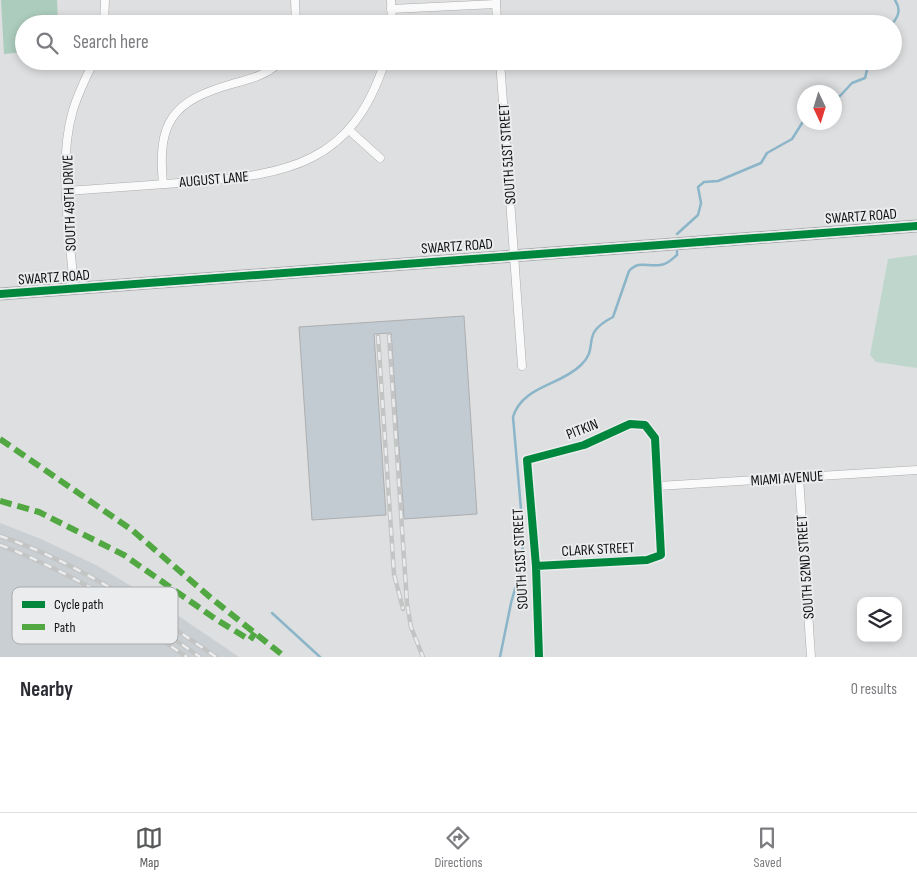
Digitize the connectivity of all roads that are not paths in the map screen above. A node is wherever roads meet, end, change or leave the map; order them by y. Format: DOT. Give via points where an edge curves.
graph roads {
  1 [pos="105,0"];
  2 [pos="295,0"];
  3 [pos="390,0"];
  4 [pos="496,2"];
  5 [pos="391,9"];
  6 [pos="104,15"];
  7 [pos="296,15"];
  8 [pos="391,15"];
  9 [pos="497,15"];
  10 [pos="90,70"];
  11 [pos="270,70"];
  12 [pos="380,70"];
  13 [pos="501,70"];
  14 [pos="349,130"];
  15 [pos="380,158"];
  16 [pos="163,184"];
  17 [pos="67,191"];
  18 [pos="917,226"];
  19 [pos="514,256"];
  20 [pos="74,289"];
  21 [pos="0,294"];
  22 [pos="522,366"];
  23 [pos="528,460"];
  24 [pos="917,470"];
  25 [pos="799,477"];
  26 [pos="658,486"];
  27 [pos="536,566"];
  28 [pos="539,657"];
  29 [pos="811,657"];
  1 -- 6 [label="street"];
  2 -- 7 [label="street"];
  3 -- 5 [label="street"];
  4 -- 5 [label="street"];
  4 -- 9 [label="street"];
  5 -- 8 [label="street"];
  10 -- 17 [label="street, SOUTH 49TH DRIVE" via="73,111 66,165"];
  11 -- 16 [label="street" via="208,90 181,106 169,122 162,140"];
  12 -- 14 [label="street, AUGUST LANE" via="368,102"];
  13 -- 19 [label="street, SOUTH 51ST STREET"];
  14 -- 15 [label="street"];
  14 -- 16 [label="street, AUGUST LANE" via="331,146 294,166 251,177"];
  16 -- 17 [label="street, AUGUST LANE"];
  17 -- 20 [label="street, SOUTH 49TH DRIVE"];
  18 -- 19 [label="street, SWARTZ ROAD"];
  19 -- 20 [label="street, SWARTZ ROAD"];
  19 -- 22 [label="street, SOUTH 51ST STREET"];
  20 -- 21 [label="street, SWARTZ ROAD"];
  23 -- 26 [label="street, PITKIN" via="584,445 630,424 646,425 655,438"];
  23 -- 27 [label="street, SOUTH 51ST STREET"];
  24 -- 25 [label="street, MIAMI AVENUE"];
  25 -- 26 [label="street, MIAMI AVENUE"];
  25 -- 29 [label="street, SOUTH 52ND STREET"];
  26 -- 27 [label="street, CLARK STREET" via="661,556 647,560"];
  27 -- 28 [label="street, SOUTH 51ST STREET"];
}
